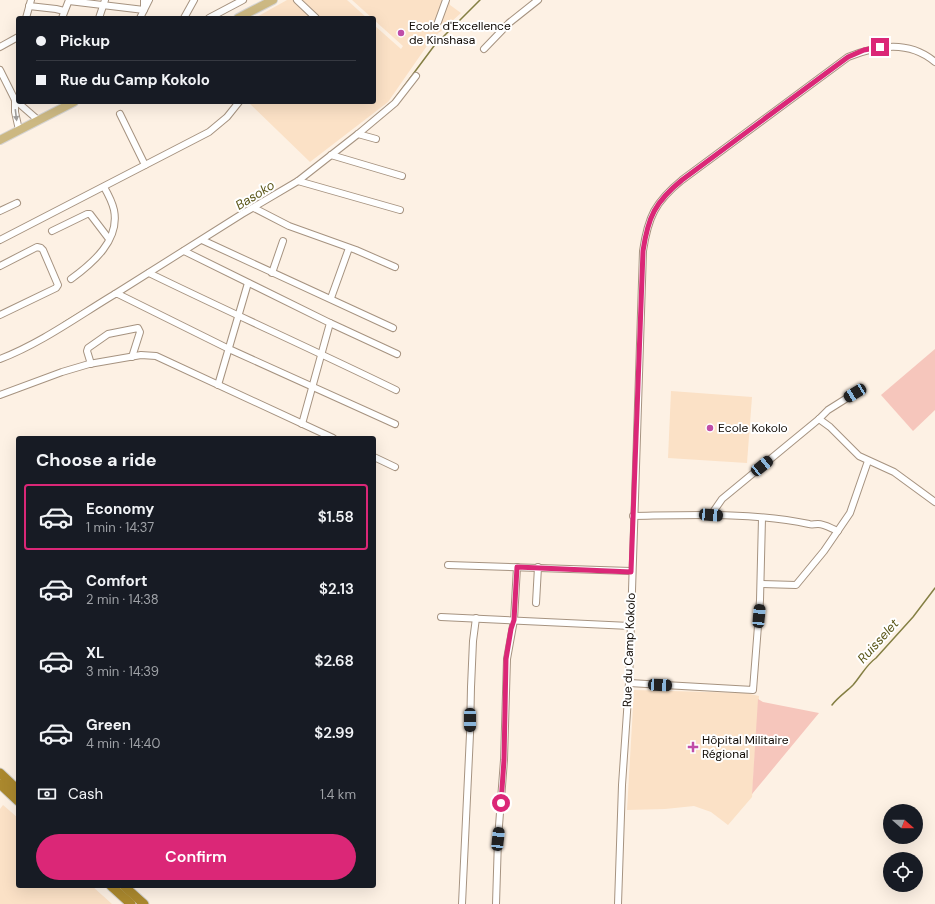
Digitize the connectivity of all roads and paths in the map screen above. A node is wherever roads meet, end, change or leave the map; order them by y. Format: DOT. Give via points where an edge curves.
graph roads {
  1 [pos="144,0"];
  2 [pos="149,0"];
  3 [pos="194,0"];
  4 [pos="243,0"];
  5 [pos="273,0"];
  6 [pos="297,0"];
  7 [pos="446,0"];
  8 [pos="538,0"];
  9 [pos="69,1"];
  10 [pos="104,2"];
  11 [pos="30,3"];
  12 [pos="232,3"];
  13 [pos="144,10"];
  14 [pos="64,11"];
  15 [pos="27,16"];
  16 [pos="63,16"];
  17 [pos="100,16"];
  18 [pos="141,16"];
  19 [pos="185,16"];
  20 [pos="212,16"];
  21 [pos="242,16"];
  22 [pos="314,16"];
  23 [pos="438,22"];
  24 [pos="16,38"];
  25 [pos="0,47"];
  26 [pos="484,49"];
  27 [pos="935,62"];
  28 [pos="0,73"];
  29 [pos="416,76"];
  30 [pos="15,98"];
  31 [pos="21,104"];
  32 [pos="70,104"];
  33 [pos="237,104"];
  34 [pos="120,114"];
  35 [pos="38,120"];
  36 [pos="19,130"];
  37 [pos="358,134"];
  38 [pos="376,139"];
  39 [pos="0,140"];
  40 [pos="331,155"];
  41 [pos="145,166"];
  42 [pos="402,176"];
  43 [pos="298,181"];
  44 [pos="104,187"];
  45 [pos="17,203"];
  46 [pos="254,208"];
  47 [pos="400,210"];
  48 [pos="0,211"];
  49 [pos="52,231"];
  50 [pos="109,239"];
  51 [pos="0,240"];
  52 [pos="202,240"];
  53 [pos="283,241"];
  54 [pos="349,248"];
  55 [pos="184,251"];
  56 [pos="0,266"];
  57 [pos="396,267"];
  58 [pos="272,272"];
  59 [pos="149,273"];
  60 [pos="70,279"];
  61 [pos="248,283"];
  62 [pos="115,294"];
  63 [pos="331,298"];
  64 [pos="0,315"];
  65 [pos="238,317"];
  66 [pos="330,323"];
  67 [pos="393,328"];
  68 [pos="229,349"];
  69 [pos="321,354"];
  70 [pos="397,354"];
  71 [pos="132,357"];
  72 [pos="0,358"];
  73 [pos="91,364"];
  74 [pos="218,385"];
  75 [pos="312,387"];
  76 [pos="396,390"];
  77 [pos="855,393"];
  78 [pos="0,395"];
  79 [pos="819,419"];
  80 [pos="302,424"];
  81 [pos="395,424"];
  82 [pos="329,436"];
  83 [pos="376,458"];
  84 [pos="868,461"];
  85 [pos="395,467"];
  86 [pos="935,502"];
  87 [pos="711,515"];
  88 [pos="633,516"];
  89 [pos="762,518"];
  90 [pos="838,531"];
  91 [pos="448,565"];
  92 [pos="517,567"];
  93 [pos="538,568"];
  94 [pos="631,572"];
  95 [pos="761,584"];
  96 [pos="536,604"];
  97 [pos="442,617"];
  98 [pos="476,618"];
  99 [pos="514,620"];
  100 [pos="630,626"];
  101 [pos="628,683"];
  102 [pos="0,773"];
  103 [pos="0,784"];
  104 [pos="16,788"];
  105 [pos="16,799"];
  106 [pos="113,888"];
  107 [pos="126,888"];
  108 [pos="132,904"];
  109 [pos="144,904"];
  110 [pos="462,904"];
  111 [pos="496,904"];
  112 [pos="618,904"];
  1 -- 13 [label="street"];
  2 -- 13 [label="street"];
  3 -- 19 [label="street"];
  4 -- 12 [label="street"];
  5 -- 21 [label="main road"];
  6 -- 22 [label="street"];
  7 -- 23 [label="street"];
  8 -- 26 [label="street" via="509,23"];
  9 -- 10 [label="street"];
  9 -- 14 [label="street"];
  10 -- 13 [label="street"];
  10 -- 17 [label="street"];
  11 -- 14 [label="street"];
  11 -- 15 [label="street"];
  12 -- 20 [label="street"];
  13 -- 18 [label="street"];
  14 -- 16 [label="street"];
  24 -- 25 [label="street"];
  27 -- 88 [label="street, Rue du Camp Kokolo" via="918,52 894,46 864,50 848,57 682,180 653,211 643,251"];
  28 -- 30 [label="street"];
  29 -- 37 [label="street" via="395,103"];
  30 -- 36 [label="street, one-way"];
  31 -- 35 [label="street"];
  32 -- 35 [label="main road"];
  33 -- 41 [label="street" via="209,132"];
  34 -- 41 [label="street"];
  35 -- 36 [label="main road"];
  36 -- 39 [label="main road"];
  37 -- 38 [label="street"];
  37 -- 40 [label="street"];
  40 -- 42 [label="street"];
  40 -- 43 [label="street"];
  41 -- 44 [label="street"];
  43 -- 46 [label="street"];
  43 -- 47 [label="street"];
  44 -- 50 [label="street" via="114,210 113,229"];
  44 -- 51 [label="street"];
  45 -- 48 [label="street"];
  46 -- 52 [label="street"];
  46 -- 54 [label="street" via="289,226"];
  49 -- 50 [label="street" via="90,214"];
  50 -- 60 [label="street" via="89,266"];
  52 -- 55 [label="street"];
  52 -- 58 [label="street"];
  53 -- 58 [label="street"];
  54 -- 57 [label="street"];
  54 -- 63 [label="street"];
  55 -- 59 [label="street"];
  55 -- 61 [label="street"];
  56 -- 64 [label="street" via="37,247 43,250 58,284 56,288"];
  58 -- 63 [label="street"];
  59 -- 62 [label="street"];
  59 -- 65 [label="street"];
  61 -- 65 [label="street"];
  61 -- 66 [label="street"];
  62 -- 68 [label="street"];
  62 -- 72 [label="street" via="46,337"];
  63 -- 67 [label="street"];
  65 -- 68 [label="street"];
  65 -- 69 [label="street"];
  66 -- 69 [label="street"];
  66 -- 70 [label="street"];
  68 -- 74 [label="street"];
  68 -- 75 [label="street"];
  69 -- 75 [label="street"];
  69 -- 76 [label="street"];
  71 -- 73 [label="street"];
  71 -- 73 [label="street" via="140,332 138,328 108,334 89,347 87,351"];
  71 -- 74 [label="street" via="156,356"];
  73 -- 78 [label="street"];
  74 -- 80 [label="street"];
  75 -- 80 [label="street"];
  75 -- 81 [label="street"];
  77 -- 79 [label="street" via="828,410"];
  79 -- 84 [label="street" via="859,456"];
  79 -- 87 [label="street" via="722,499"];
  80 -- 82 [label="street"];
  83 -- 85 [label="street"];
  84 -- 86 [label="street" via="894,472"];
  84 -- 90 [label="street" via="850,513"];
  87 -- 88 [label="street"];
  87 -- 89 [label="street"];
  88 -- 94 [label="street, Rue du Camp Kokolo"];
  89 -- 90 [label="street" via="823,525"];
  89 -- 95 [label="street"];
  90 -- 95 [label="street" via="796,585"];
  91 -- 92 [label="street"];
  92 -- 93 [label="street"];
  92 -- 99 [label="street"];
  93 -- 94 [label="street"];
  93 -- 96 [label="street"];
  94 -- 100 [label="street, Rue du Camp Kokolo"];
  95 -- 101 [label="street" via="753,690"];
  97 -- 98 [label="street"];
  98 -- 99 [label="street"];
  98 -- 110 [label="street"];
  99 -- 100 [label="street"];
  99 -- 111 [label="street" via="506,659 504,760"];
  100 -- 101 [label="street, Rue du Camp Kokolo"];
  101 -- 112 [label="street, Rue du Camp Kokolo"];
  102 -- 104 [label="highway"];
  103 -- 105 [label="highway"];
  106 -- 108 [label="highway"];
  107 -- 109 [label="highway"];
}
